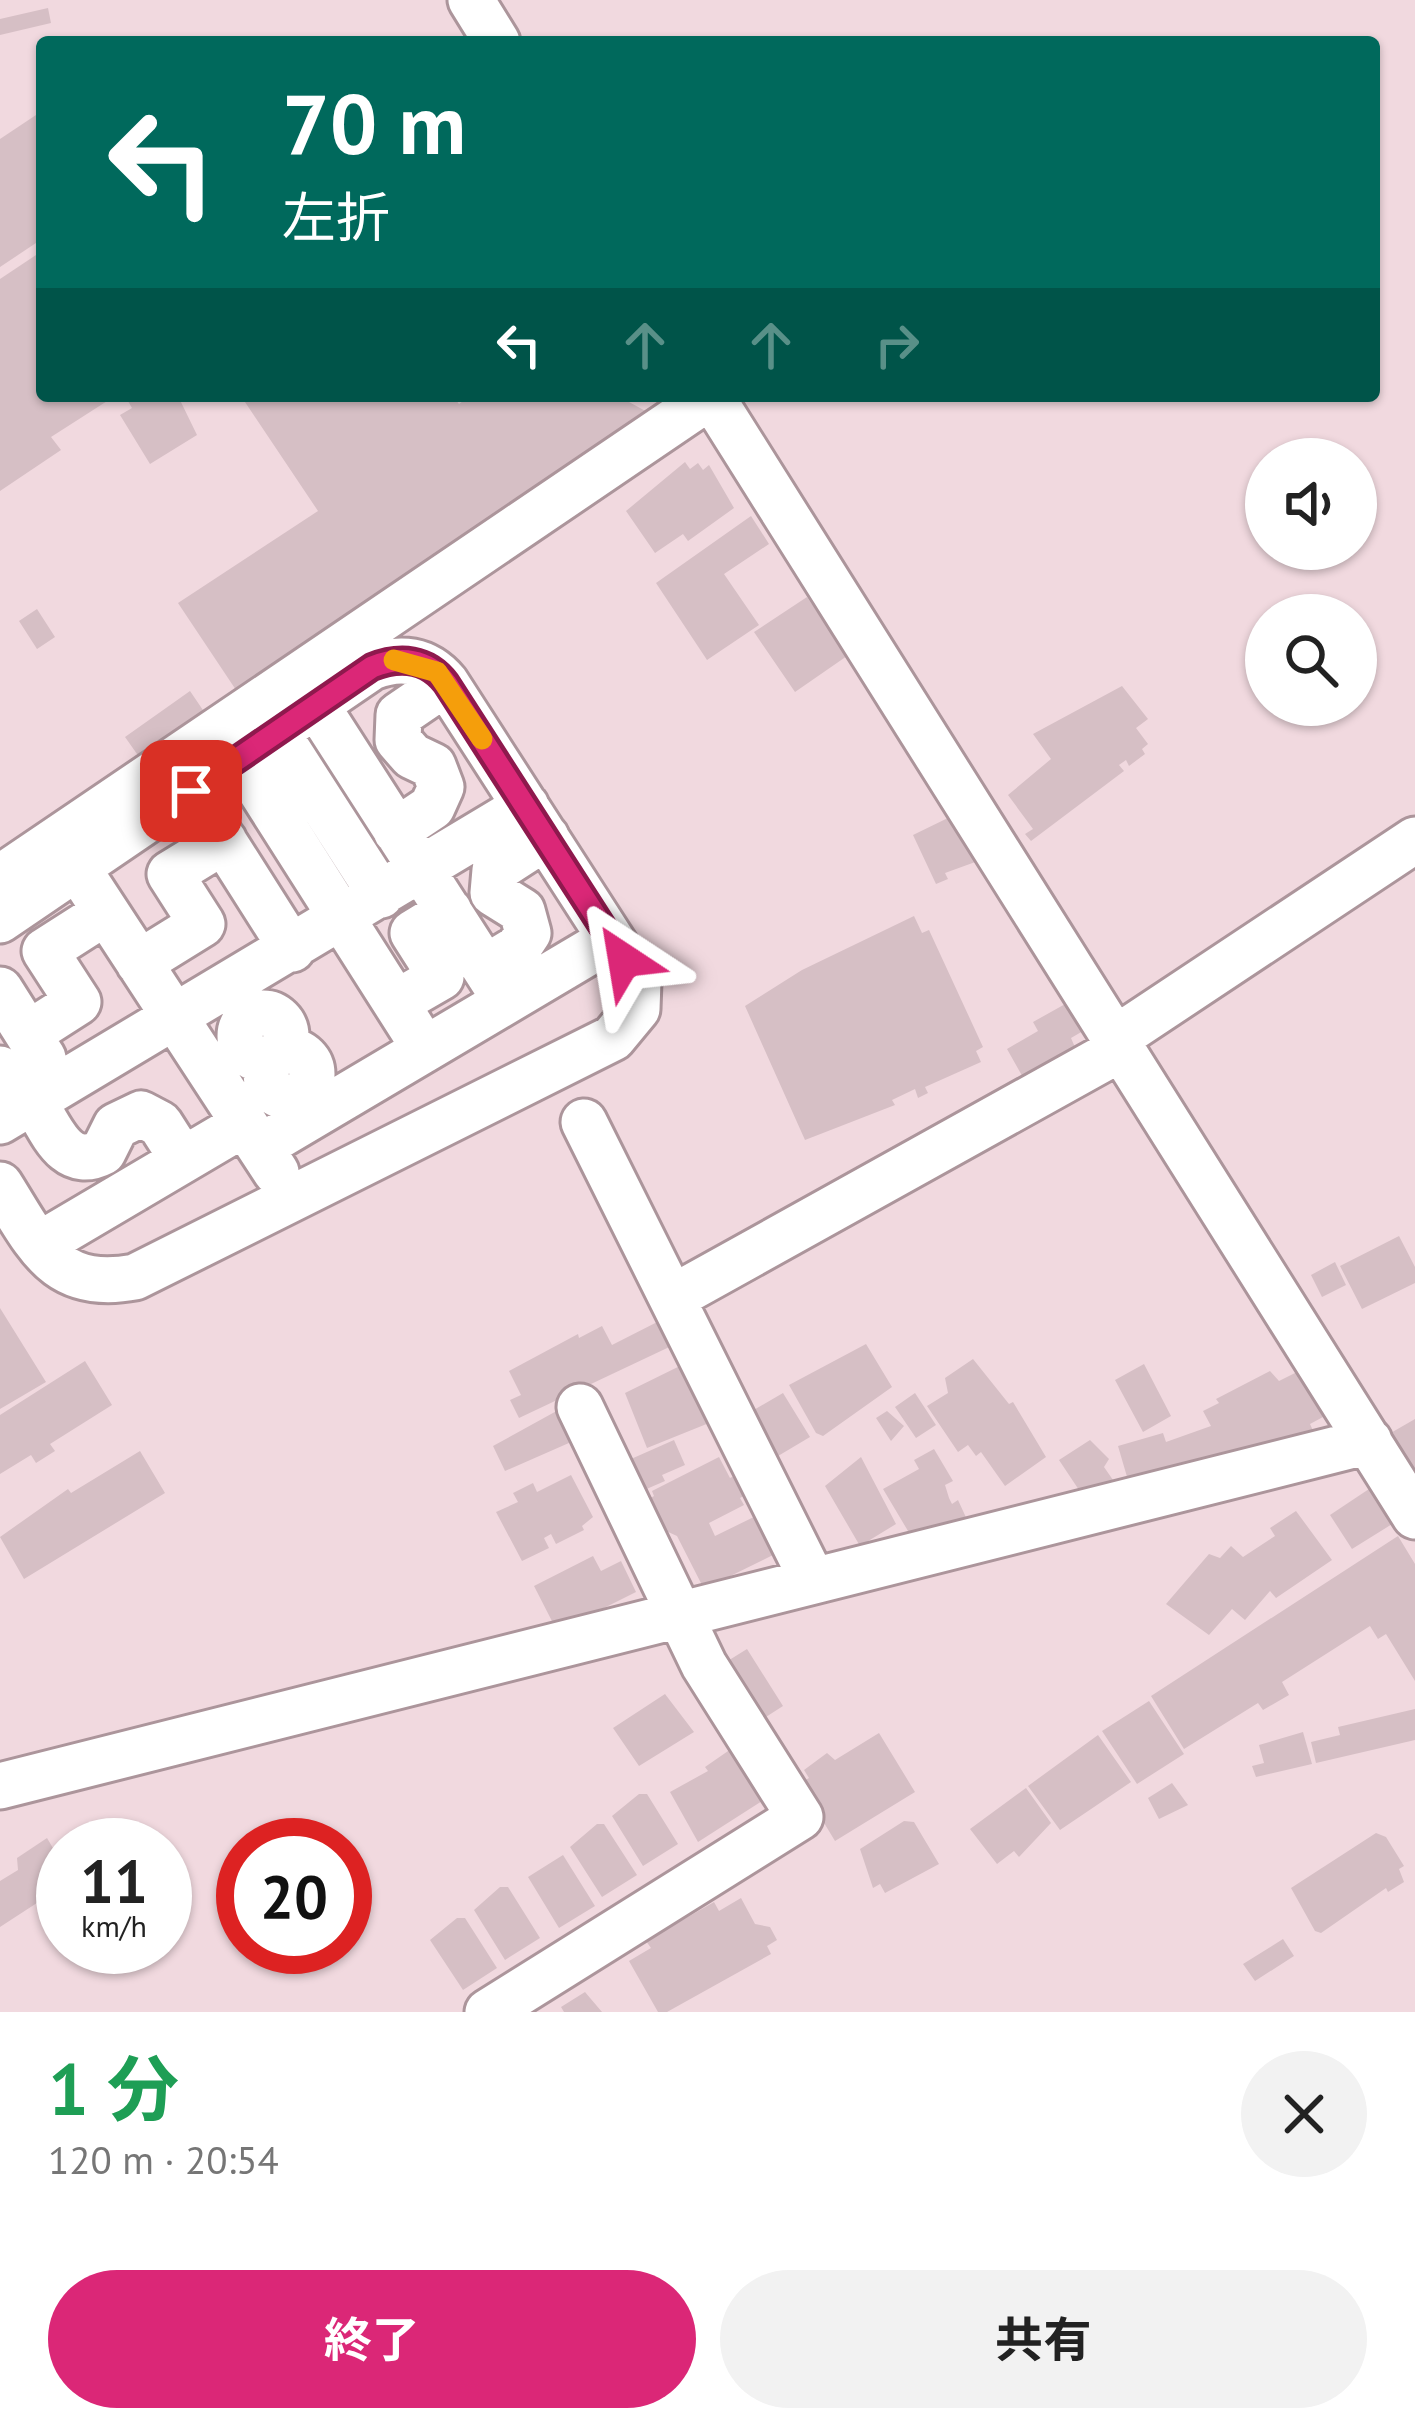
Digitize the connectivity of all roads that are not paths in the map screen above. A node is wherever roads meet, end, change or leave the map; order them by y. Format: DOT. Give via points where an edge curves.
graph roads {
  1 [pos="471,0"];
  2 [pos="493,36"];
  3 [pos="702,402"];
  4 [pos="715,402"];
  5 [pos="446,683"];
  6 [pos="316,705"];
  7 [pos="277,733"];
  8 [pos="240,758"];
  9 [pos="191,791"];
  10 [pos="536,822"];
  11 [pos="396,830"];
  12 [pos="1415,840"];
  13 [pos="259,841"];
  14 [pos="78,868"];
  15 [pos="422,870"];
  16 [pos="0,878"];
  17 [pos="381,895"];
  18 [pos="448,911"];
  19 [pos="106,912"];
  20 [pos="342,919"];
  21 [pos="0,920"];
  22 [pos="611,939"];
  23 [pos="292,949"];
  24 [pos="140,963"];
  25 [pos="495,984"];
  26 [pos="0,990"];
  27 [pos="242,1001"];
  28 [pos="396,1004"];
  29 [pos="177,1019"];
  30 [pos="1118,1044"];
  31 [pos="425,1049"];
  32 [pos="14,1051"];
  33 [pos="30,1104"];
  34 [pos="271,1104"];
  35 [pos="584,1122"];
  36 [pos="183,1160"];
  37 [pos="0,1185"];
  38 [pos="294,1200"];
  39 [pos="39,1245"];
  40 [pos="672,1298"];
  41 [pos="580,1407"];
  42 [pos="1369,1441"];
  43 [pos="1415,1515"];
  44 [pos="813,1581"];
  45 [pos="678,1616"];
  46 [pos="0,1786"];
  47 [pos="488,2012"];
  1 -- 2 [label="street"];
  3 -- 16 [label="street"];
  4 -- 30 [label="street"];
  5 -- 6 [label="street" via="422,664 388,661"];
  5 -- 10 [label="street"];
  5 -- 11 [label="street" via="399,715 404,749 433,766 441,787 432,807"];
  6 -- 7 [label="street"];
  6 -- 11 [label="street"];
  7 -- 8 [label="street"];
  7 -- 17 [label="street"];
  8 -- 9 [label="street"];
  8 -- 13 [label="street"];
  9 -- 13 [label="street"];
  9 -- 14 [label="street"];
  10 -- 15 [label="street"];
  10 -- 22 [label="street"];
  10 -- 25 [label="street" via="495,870 494,893 522,911 528,933"];
  11 -- 15 [label="street"];
  12 -- 30 [label="street"];
  13 -- 20 [label="street"];
  13 -- 23 [label="street"];
  13 -- 24 [label="street" via="170,874 202,924"];
  14 -- 19 [label="street"];
  14 -- 21 [label="street"];
  15 -- 17 [label="street"];
  15 -- 18 [label="street"];
  17 -- 20 [label="street"];
  18 -- 25 [label="street"];
  18 -- 28 [label="street" via="413,933 441,977"];
  19 -- 24 [label="street"];
  19 -- 32 [label="street" via="45,950 78,1002"];
  20 -- 23 [label="street"];
  20 -- 28 [label="street"];
  22 -- 25 [label="street"];
  22 -- 38 [label="street" via="638,980 637,1010 614,1039"];
  23 -- 27 [label="street"];
  24 -- 29 [label="street"];
  25 -- 31 [label="street"];
  26 -- 32 [label="street"];
  27 -- 29 [label="street"];
  27 -- 34 [label="street" via="282,1022"];
  28 -- 31 [label="street"];
  29 -- 33 [label="street"];
  29 -- 34 [label="street"];
  30 -- 40 [label="street"];
  30 -- 42 [label="street"];
  31 -- 34 [label="street"];
  32 -- 33 [label="street"];
  33 -- 36 [label="street" via="67,1154 80,1159 103,1152 116,1126 141,1114 160,1124"];
  34 -- 36 [label="street"];
  34 -- 38 [label="street"];
  35 -- 40 [label="street"];
  36 -- 39 [label="street"];
  37 -- 39 [label="street"];
  38 -- 39 [label="street" via="135,1276 100,1283 58,1267"];
  40 -- 44 [label="street"];
  41 -- 45 [label="street"];
  42 -- 43 [label="street"];
  42 -- 44 [label="street"];
  44 -- 45 [label="street"];
  45 -- 46 [label="street"];
  45 -- 47 [label="street" via="800,1817"];
}
